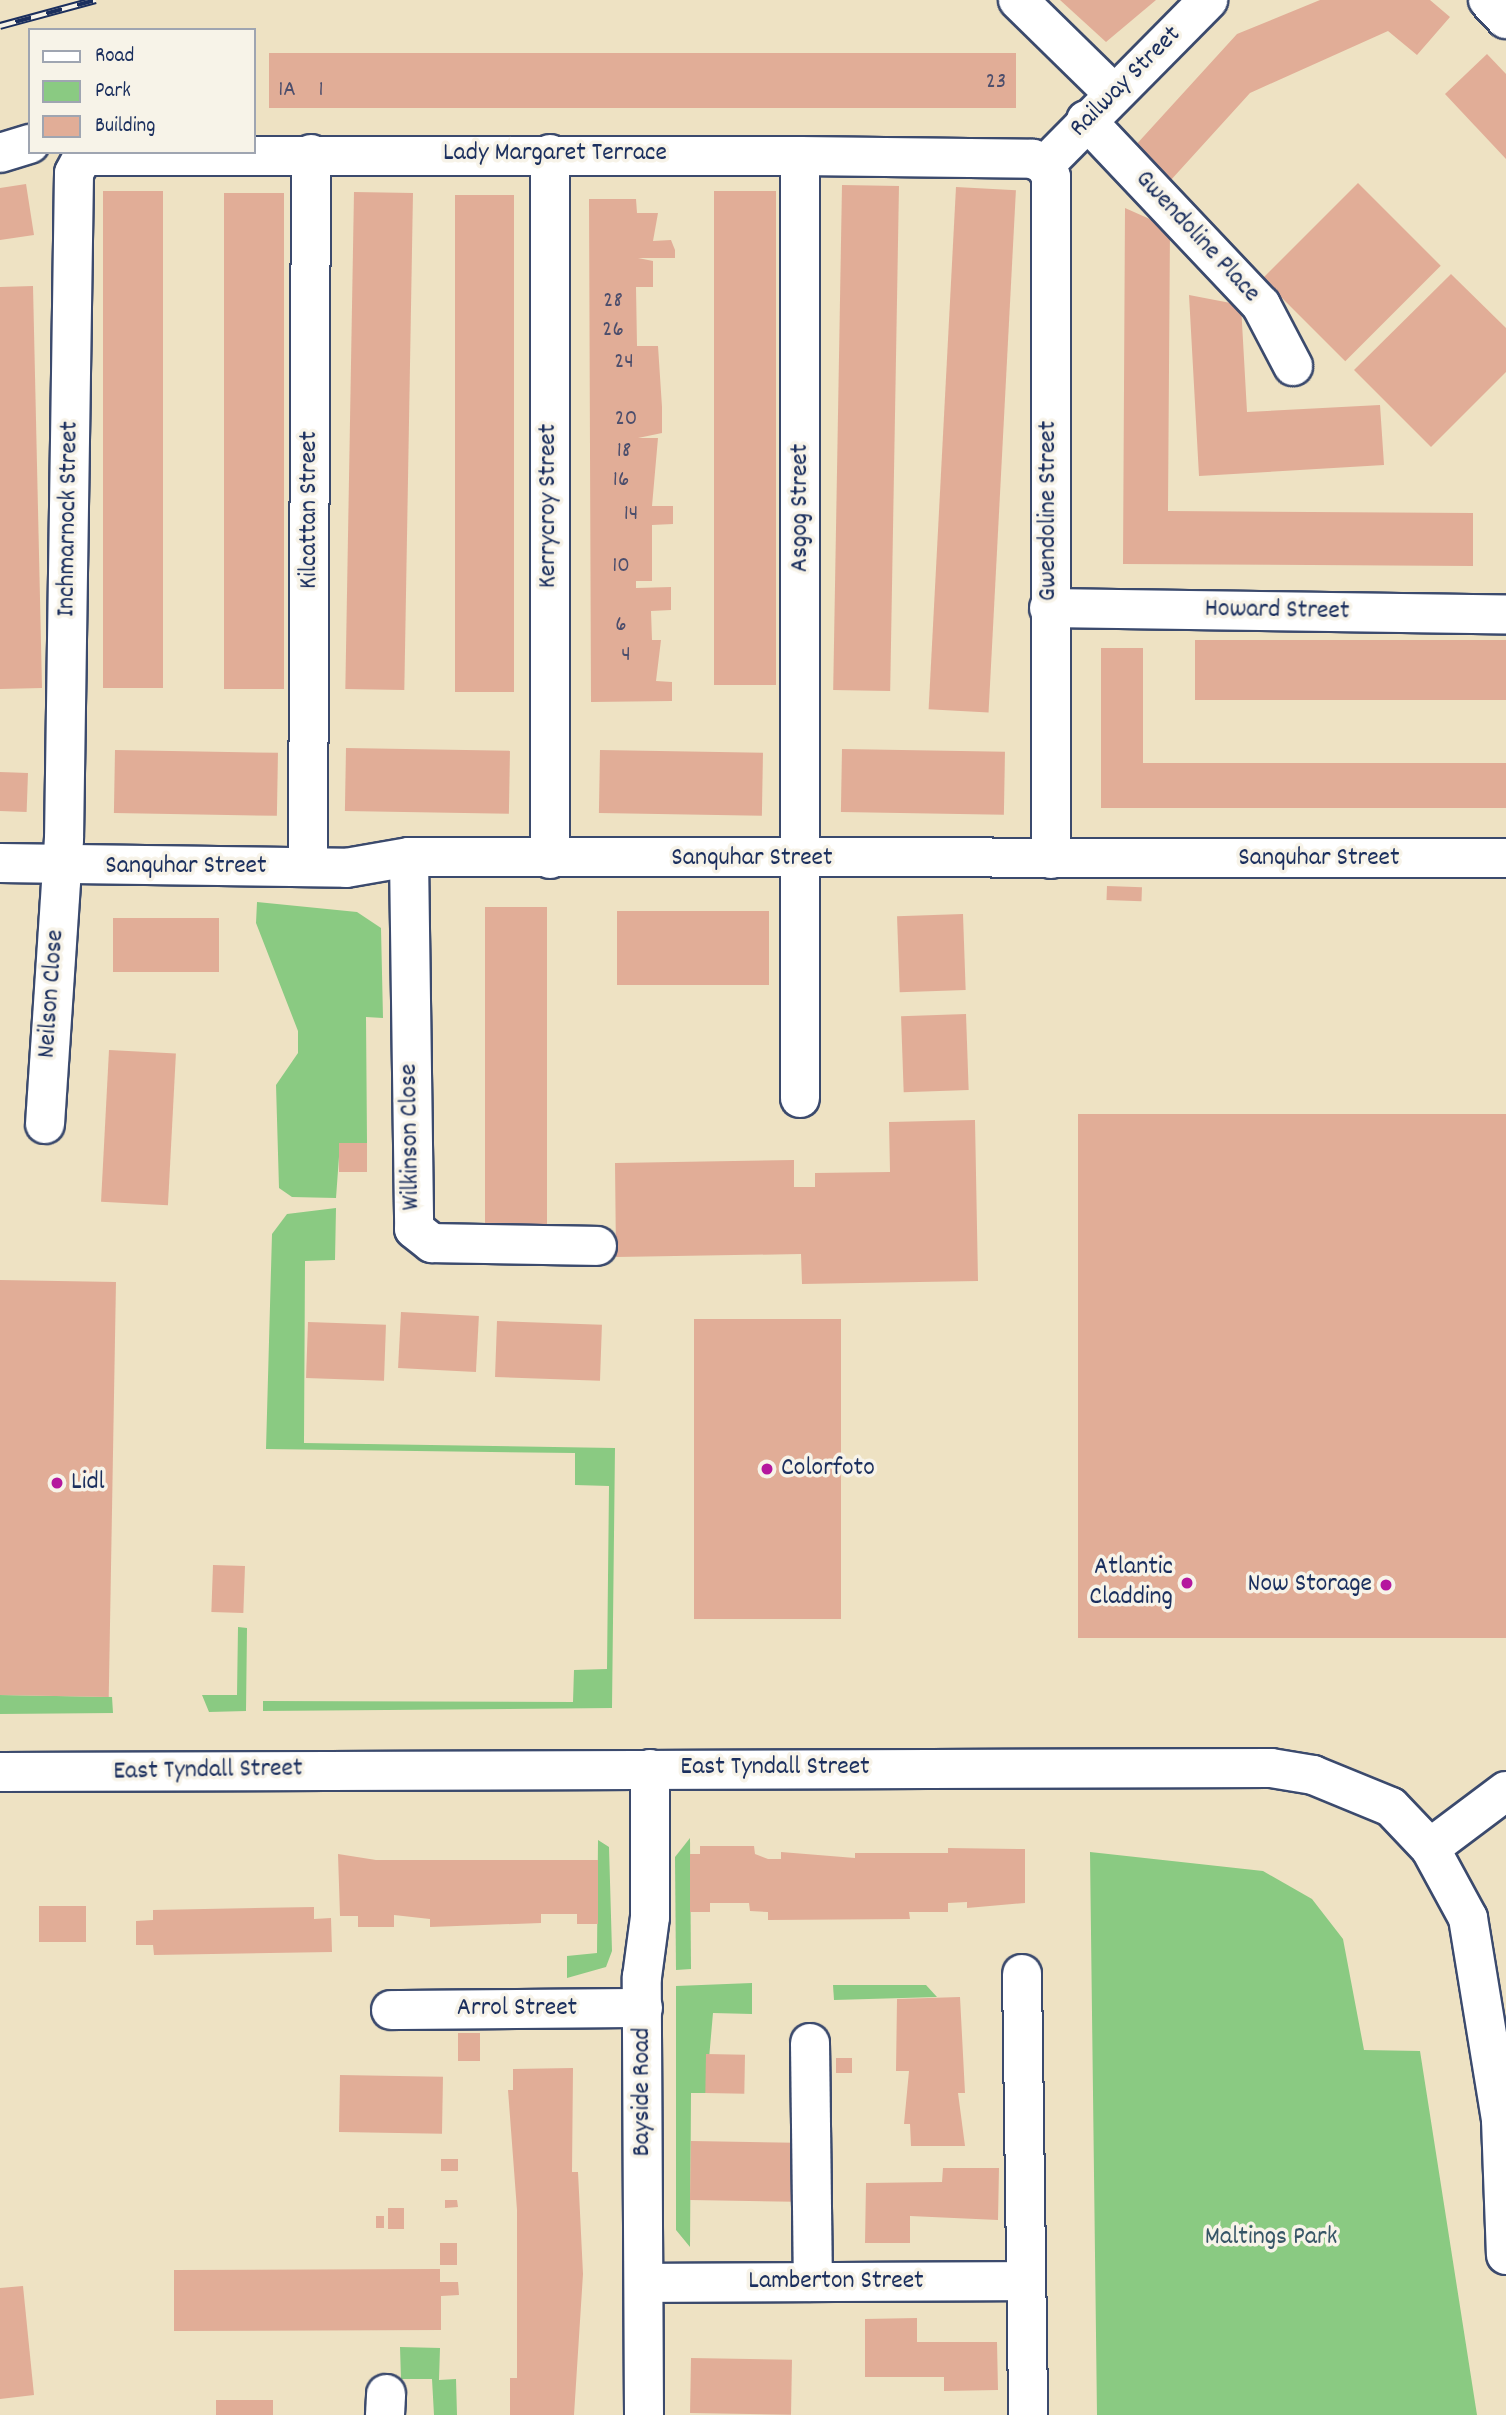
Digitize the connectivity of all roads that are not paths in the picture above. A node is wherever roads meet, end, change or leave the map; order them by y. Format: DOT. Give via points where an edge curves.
graph roads {
  1 [pos="1018,0"];
  2 [pos="1208,0"];
  3 [pos="1488,0"];
  4 [pos="1506,19"];
  5 [pos="1112,92"];
  6 [pos="1086,120"];
  7 [pos="311,154"];
  8 [pos="550,154"];
  9 [pos="800,156"];
  10 [pos="78,160"];
  11 [pos="1045,165"];
  12 [pos="1293,366"];
  13 [pos="1049,608"];
  14 [pos="1506,614"];
  15 [pos="410,857"];
  16 [pos="1506,858"];
  17 [pos="550,859"];
  18 [pos="801,859"];
  19 [pos="1051,859"];
  20 [pos="0,863"];
  21 [pos="60,864"];
  22 [pos="308,867"];
  23 [pos="800,1098"];
  24 [pos="44,1124"];
  25 [pos="597,1246"];
  26 [pos="650,1769"];
  27 [pos="0,1772"];
  28 [pos="1506,1791"];
  29 [pos="1430,1848"];
  30 [pos="1022,1974"];
  31 [pos="643,2008"];
  32 [pos="391,2010"];
  33 [pos="810,2043"];
  34 [pos="1506,2255"];
  35 [pos="1026,2281"];
  36 [pos="813,2282"];
  37 [pos="645,2283"];
  38 [pos="644,2415"];
  39 [pos="1028,2415"];
  1 -- 5 [label="street"];
  2 -- 5 [label="street, Railway Street"];
  3 -- 4 [label="street"];
  5 -- 6 [label="street, Railway Street"];
  6 -- 11 [label="street, Railway Street"];
  6 -- 12 [label="street, Gwendoline Place" via="1261,304"];
  7 -- 8 [label="street, Lady Margaret Terrace"];
  7 -- 10 [label="street, Lady Margaret Terrace"];
  7 -- 22 [label="street, Kilcattan Street"];
  8 -- 9 [label="street, Lady Margaret Terrace"];
  8 -- 17 [label="street, Kerrycroy Street"];
  9 -- 11 [label="street, Lady Margaret Terrace" via="1033,159"];
  9 -- 18 [label="street, Asgog Street"];
  10 -- 21 [label="street, Inchmarnock Street"];
  11 -- 13 [label="street, Gwendoline Street" via="1051,177"];
  13 -- 14 [label="street, Howard Street"];
  13 -- 19 [label="street, Gwendoline Street"];
  15 -- 17 [label="street, Sanquhar Street"];
  15 -- 22 [label="street, Sanquhar Street"];
  15 -- 25 [label="street, Wilkinson Close" via="414,1228 432,1243"];
  16 -- 19 [label="street, Sanquhar Street"];
  17 -- 18 [label="street, Sanquhar Street"];
  18 -- 19 [label="street, Sanquhar Street"];
  18 -- 23 [label="street, Asgog Street"];
  20 -- 21 [label="street, Sanquhar Street"];
  21 -- 22 [label="street, Sanquhar Street"];
  21 -- 24 [label="street, Neilson Close"];
  26 -- 27 [label="street, East Tyndall Street"];
  26 -- 29 [label="street, East Tyndall Street" via="1271,1768 1357,1789 1391,1807"];
  26 -- 31 [label="street, Bayside Road"];
  28 -- 29 [label="street"];
  29 -- 34 [label="street, East Tyndall Street" via="1468,1918 1481,1975 1501,2120"];
  30 -- 35 [label="street"];
  31 -- 32 [label="street, Arrol Street"];
  31 -- 37 [label="street, Bayside Road"];
  33 -- 36 [label="street"];
  35 -- 36 [label="street, Lamberton Street"];
  35 -- 39 [label="street"];
  36 -- 37 [label="street, Lamberton Street"];
  37 -- 38 [label="street, Bayside Road"];
}
